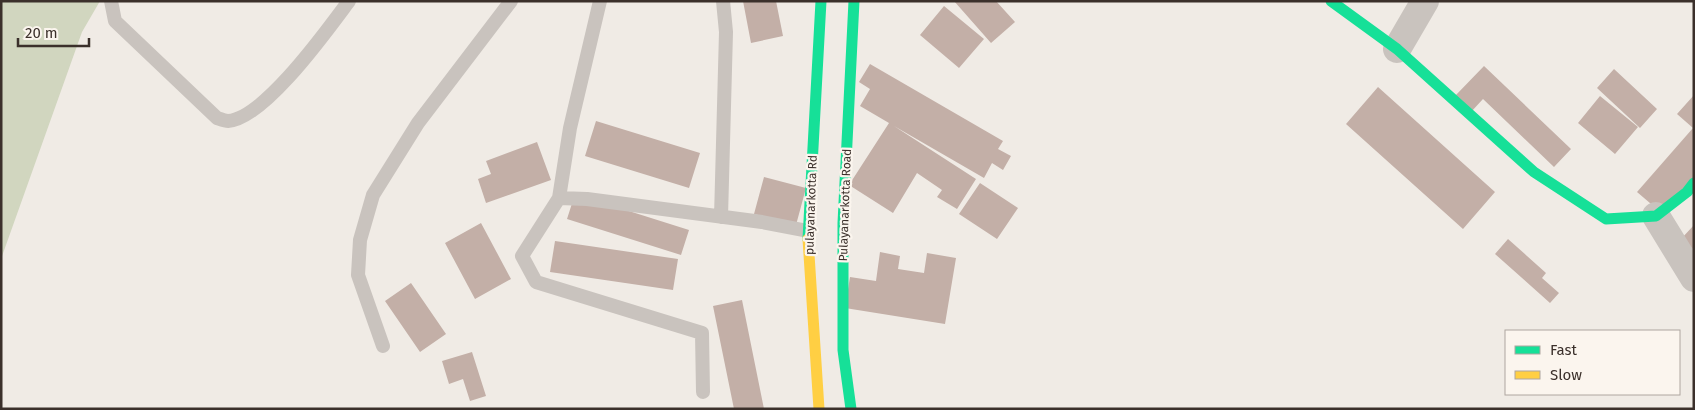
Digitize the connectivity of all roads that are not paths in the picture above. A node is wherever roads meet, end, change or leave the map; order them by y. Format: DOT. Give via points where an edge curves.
graph roads {
  1 [pos="111,1"];
  2 [pos="349,1"];
  3 [pos="511,1"];
  4 [pos="600,1"];
  5 [pos="722,1"];
  6 [pos="821,1"];
  7 [pos="854,1"];
  8 [pos="1331,1"];
  9 [pos="1426,1"];
  10 [pos="1397,49"];
  11 [pos="1694,183"];
  12 [pos="558,198"];
  13 [pos="1656,216"];
  14 [pos="721,217"];
  15 [pos="808,231"];
  16 [pos="1694,278"];
  17 [pos="383,346"];
  18 [pos="703,392"];
  19 [pos="819,409"];
  20 [pos="851,409"];
  1 -- 2 [label="lane" via="115,21 217,118 228,121 244,116 297,69"];
  3 -- 17 [label="lane" via="418,123 373,195 360,240 358,275"];
  4 -- 12 [label="lane" via="570,128"];
  5 -- 14 [label="lane" via="726,32"];
  6 -- 15 [label="street, pulayanarkotta Rd"];
  7 -- 20 [label="street, Pulayanarkotta Road" via="844,223 844,350"];
  8 -- 10 [label="street"];
  9 -- 10 [label="street"];
  10 -- 13 [label="street" via="1534,172 1606,219"];
  11 -- 13 [label="street"];
  12 -- 14 [label="lane"];
  12 -- 18 [label="lane" via="522,256 536,282 702,333"];
  13 -- 16 [label="street"];
  14 -- 15 [label="lane"];
  15 -- 19 [label="street, pulayanarkotta Rd"];
}
